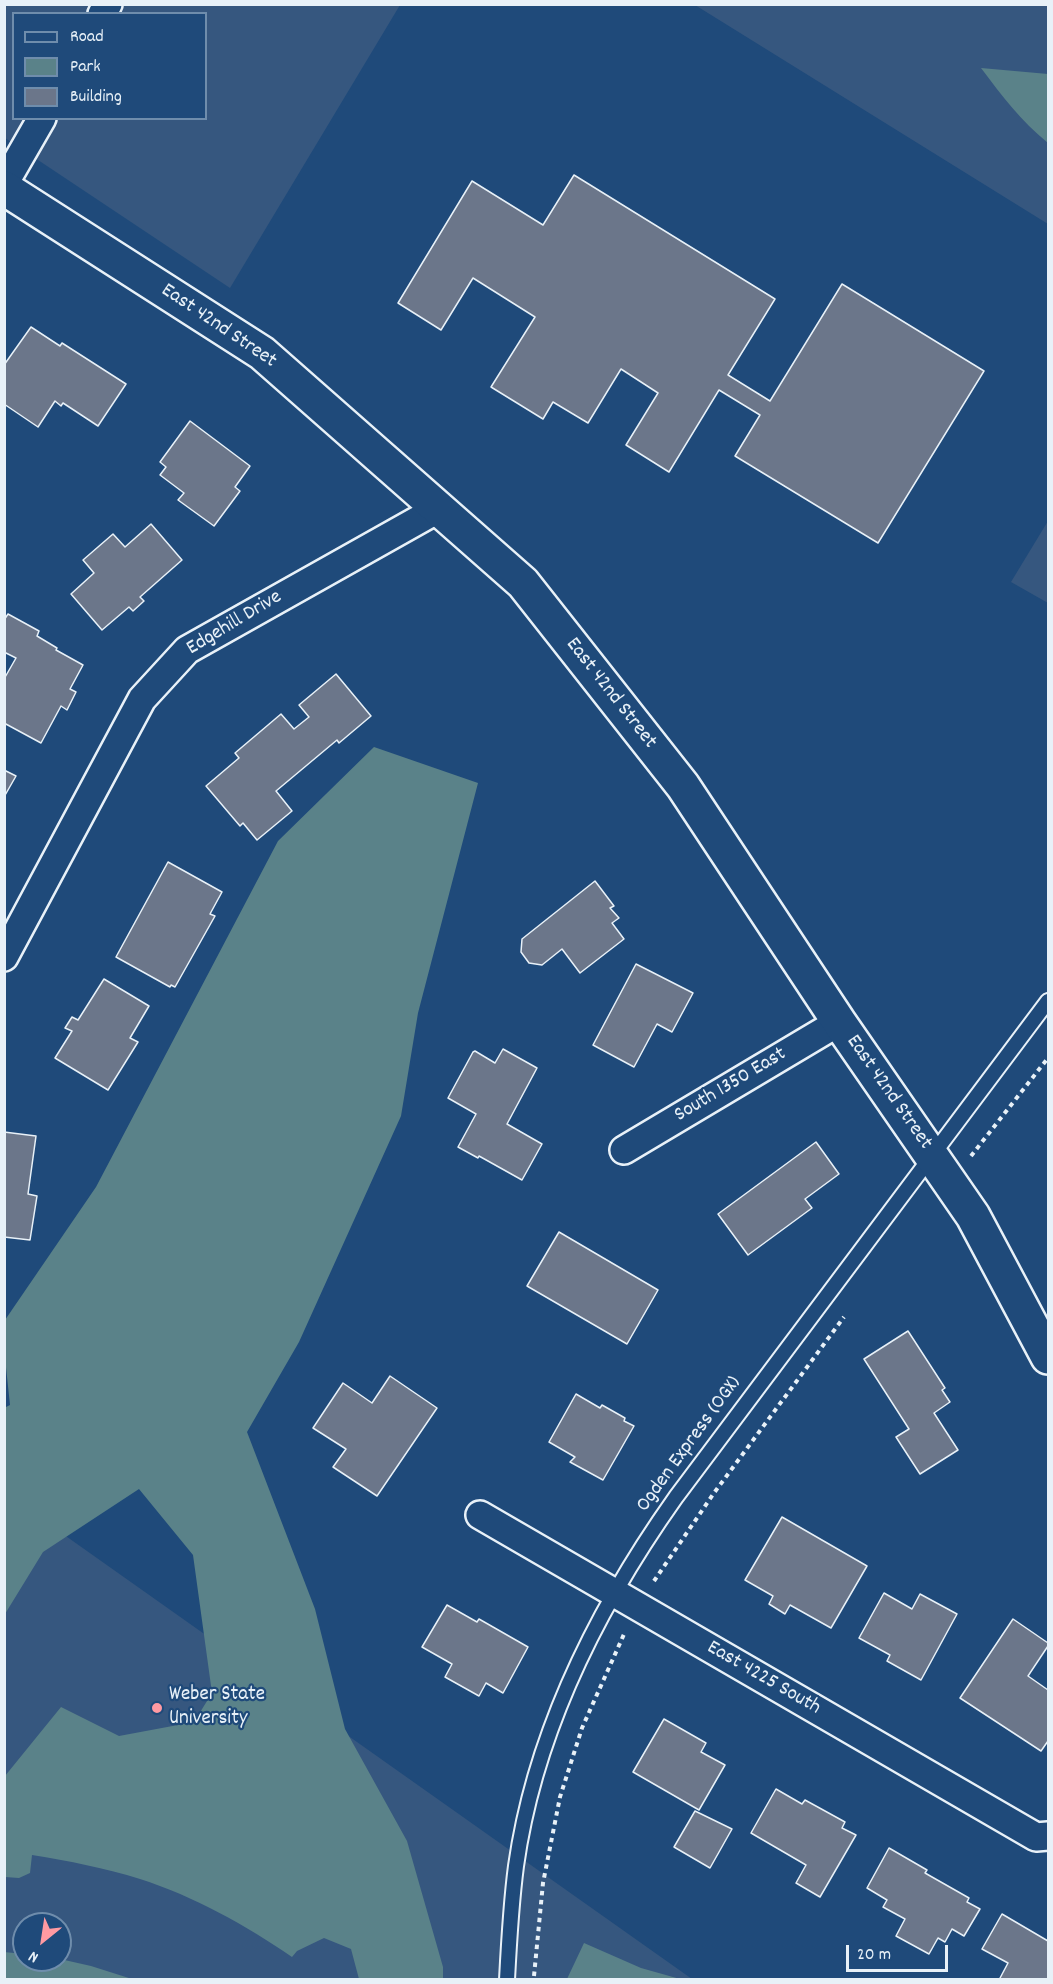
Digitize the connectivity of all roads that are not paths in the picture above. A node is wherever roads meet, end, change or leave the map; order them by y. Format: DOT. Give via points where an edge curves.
graph roads {
  1 [pos="41,120"];
  2 [pos="4,186"];
  3 [pos="438,508"];
  4 [pos="4,957"];
  5 [pos="1048,1001"];
  6 [pos="838,1022"];
  7 [pos="624,1149"];
  8 [pos="932,1156"];
  9 [pos="1048,1357"];
  10 [pos="480,1515"];
  11 [pos="614,1593"];
  12 [pos="1048,1836"];
  13 [pos="507,1980"];
  1 -- 2 [label="street"];
  2 -- 3 [label="street, East 42nd Street" via="262,352"];
  3 -- 4 [label="street, Edgehill Drive" via="187,650 142,699"];
  3 -- 6 [label="street, East 42nd Street" via="523,584 684,786"];
  5 -- 8 [label="lane, Ogden Express (OGX)"];
  6 -- 7 [label="street, South 1350 East"];
  6 -- 8 [label="street, East 42nd Street"];
  8 -- 9 [label="street, East 42nd Street" via="973,1216"];
  8 -- 11 [label="lane, Ogden Express (OGX)" via="676,1497 642,1544"];
  10 -- 11 [label="street, East 4225 South"];
  11 -- 12 [label="street, East 4225 South" via="1036,1837"];
  11 -- 13 [label="lane, Ogden Express (OGX)" via="570,1679 538,1767 516,1864"];
}
